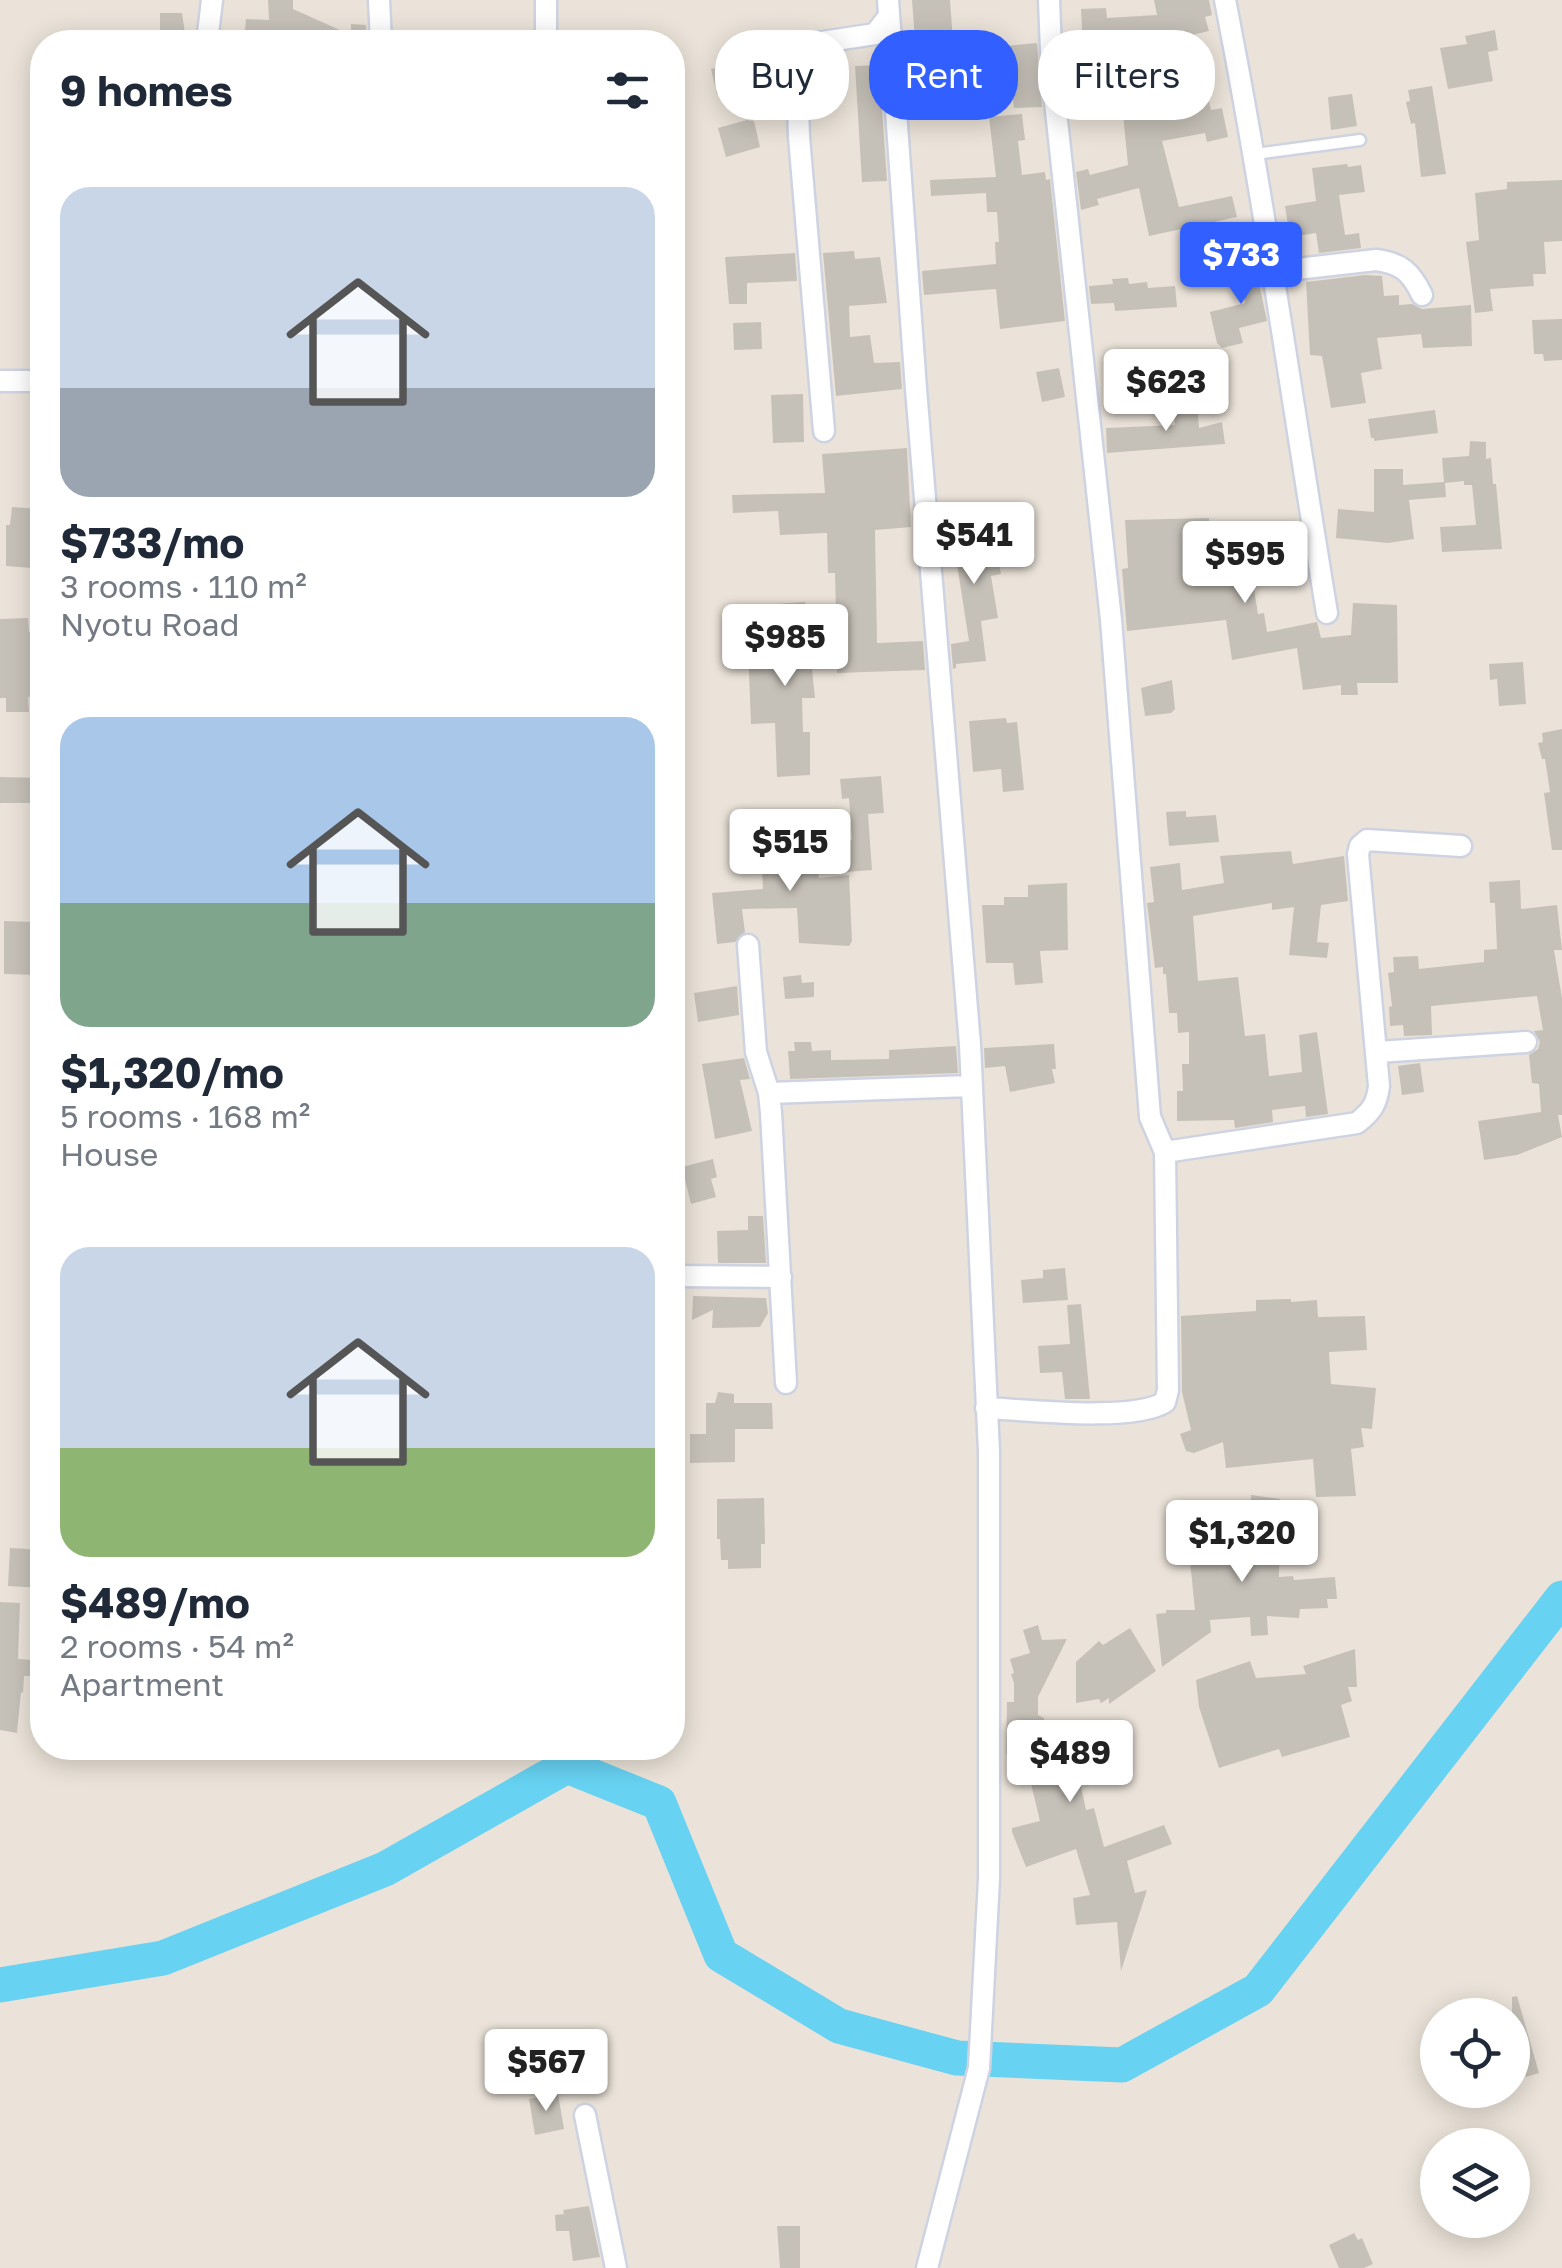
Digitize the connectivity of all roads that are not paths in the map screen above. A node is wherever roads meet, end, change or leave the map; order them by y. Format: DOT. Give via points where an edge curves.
graph roads {
  1 [pos="212,0"];
  2 [pos="379,0"];
  3 [pos="546,0"];
  4 [pos="1050,0"];
  5 [pos="1224,0"];
  6 [pos="889,8"];
  7 [pos="208,30"];
  8 [pos="380,30"];
  9 [pos="546,30"];
  10 [pos="1360,140"];
  11 [pos="1256,154"];
  12 [pos="1270,272"];
  13 [pos="1422,295"];
  14 [pos="0,381"];
  15 [pos="30,381"];
  16 [pos="824,431"];
  17 [pos="1328,613"];
  18 [pos="1460,846"];
  19 [pos="748,944"];
  20 [pos="1526,1042"];
  21 [pos="1378,1052"];
  22 [pos="970,1086"];
  23 [pos="768,1093"];
  24 [pos="1166,1152"];
  25 [pos="685,1276"];
  26 [pos="780,1277"];
  27 [pos="786,1383"];
  28 [pos="986,1408"];
  29 [pos="585,2115"];
  30 [pos="616,2268"];
  31 [pos="928,2268"];
  1 -- 7 [label="street"];
  2 -- 8 [label="street"];
  3 -- 9 [label="street"];
  4 -- 24 [label="street" via="1052,74 1111,620 1150,1116"];
  5 -- 11 [label="street"];
  6 -- 16 [label="street" via="874,34 796,46"];
  6 -- 22 [label="street"];
  10 -- 11 [label="lane"];
  11 -- 12 [label="street"];
  12 -- 13 [label="street" via="1390,262 1406,268"];
  12 -- 17 [label="street"];
  14 -- 15 [label="street"];
  18 -- 21 [label="street" via="1367,840 1360,846"];
  19 -- 23 [label="street" via="756,1052"];
  20 -- 21 [label="street"];
  21 -- 24 [label="street" via="1378,1101 1357,1123"];
  22 -- 23 [label="street"];
  22 -- 28 [label="street"];
  23 -- 26 [label="street"];
  24 -- 28 [label="street" via="1166,1402 1155,1409 1098,1413"];
  25 -- 26 [label="street"];
  26 -- 27 [label="street"];
  28 -- 31 [label="street" via="989,1879 979,2068"];
  29 -- 30 [label="street"];
}
